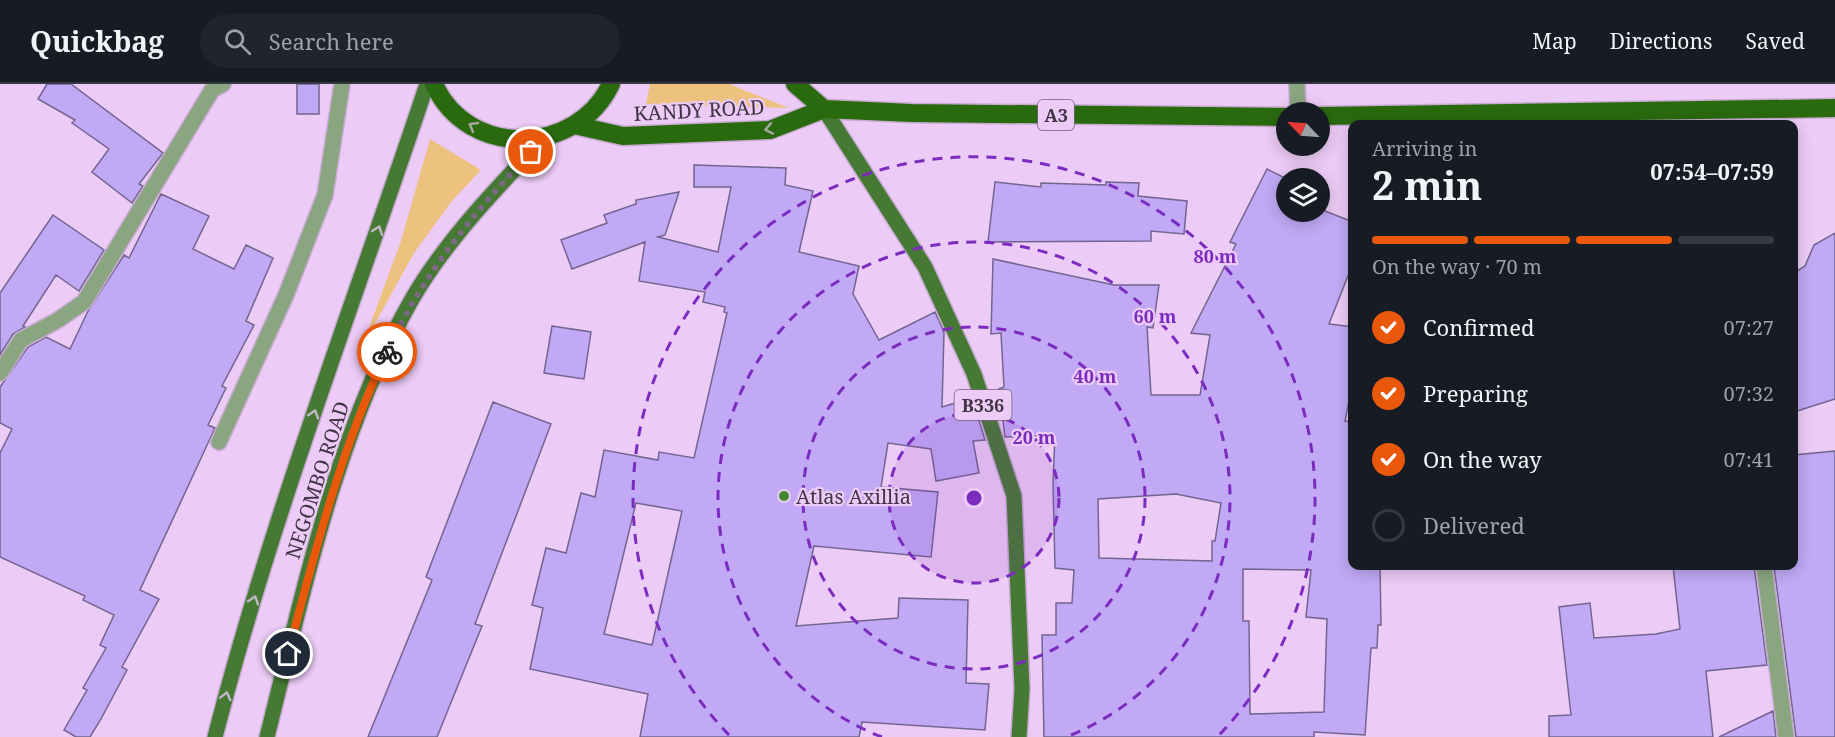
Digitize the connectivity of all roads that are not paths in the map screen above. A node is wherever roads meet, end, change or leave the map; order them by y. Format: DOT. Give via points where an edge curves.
graph roads {
  1 [pos="224,84"];
  2 [pos="342,84"];
  3 [pos="427,84"];
  4 [pos="434,84"];
  5 [pos="611,84"];
  6 [pos="795,84"];
  7 [pos="1297,84"];
  8 [pos="1298,102"];
  9 [pos="1835,108"];
  10 [pos="824,109"];
  11 [pos="1330,116"];
  12 [pos="1276,117"];
  13 [pos="1683,117"];
  14 [pos="574,125"];
  15 [pos="544,138"];
  16 [pos="0,373"];
  17 [pos="219,442"];
  18 [pos="1765,570"];
  19 [pos="215,737"];
  20 [pos="267,737"];
  21 [pos="1019,737"];
  22 [pos="1786,737"];
  1 -- 16 [label="street" via="212,90 84,302 21,340"];
  2 -- 17 [label="street" via="325,195 286,295"];
  19 -- 3 [label="main road, NEGOMBO ROAD, one-way" via="236,655 336,344"];
  15 -- 4 [label="highway, one-way" via="501,138 474,127 452,111"];
  5 -- 14 [label="highway" via="598,104"];
  6 -- 10 [label="highway"];
  7 -- 8 [label="street"];
  9 -- 13 [label="highway"];
  10 -- 12 [label="highway, KANDY ROAD / A3"];
  10 -- 14 [label="highway, KANDY ROAD / A3, one-way" via="770,130 623,136"];
  10 -- 21 [label="main road, B336" via="925,267 974,374 1014,496 1022,689"];
  11 -- 13 [label="highway"];
  14 -- 15 [label="highway"];
  15 -- 20 [label="main road, NEGOMBO ROAD" via="484,203 444,254 412,299 397,330 352,432 321,530"];
  18 -- 22 [label="street"];
}
